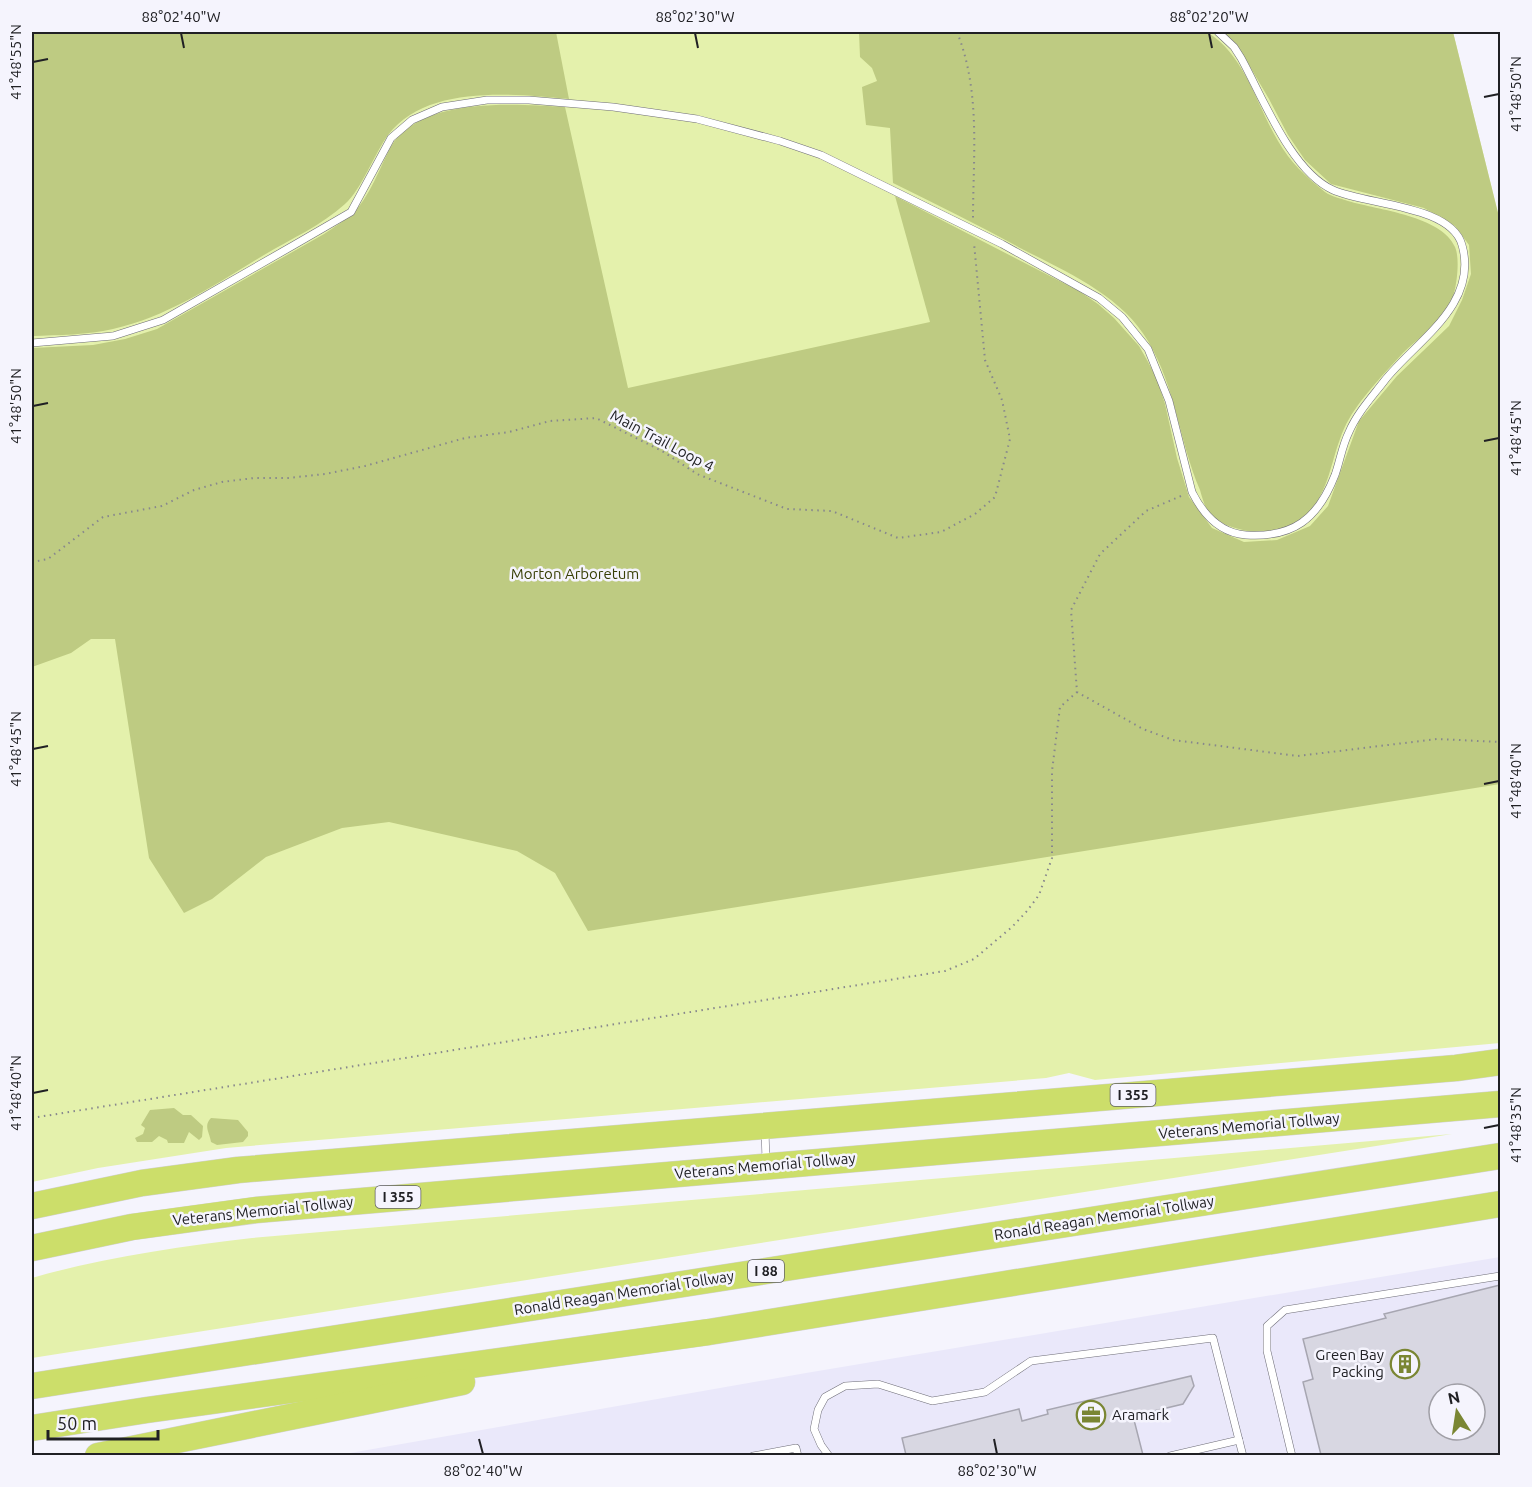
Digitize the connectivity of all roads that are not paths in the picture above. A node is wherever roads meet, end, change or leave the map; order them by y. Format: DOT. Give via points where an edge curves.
graph roads {
  1 [pos="1218,32"];
  2 [pos="32,343"];
  3 [pos="1500,1062"];
  4 [pos="1500,1104"];
  5 [pos="765,1125"];
  6 [pos="1500,1156"];
  7 [pos="766,1166"];
  8 [pos="1500,1204"];
  9 [pos="32,1206"];
  10 [pos="32,1248"];
  11 [pos="1500,1276"];
  12 [pos="709,1332"];
  13 [pos="32,1386"];
  14 [pos="32,1428"];
  15 [pos="1239,1440"];
  16 [pos="98,1455"];
  17 [pos="753,1455"];
  18 [pos="798,1455"];
  19 [pos="829,1455"];
  20 [pos="1170,1455"];
  21 [pos="1243,1455"];
  22 [pos="1292,1455"];
  1 -- 2 [label="lane" via="1234,47 1287,145 1313,176 1349,197 1418,212 1445,224 1462,244 1465,262 1456,299 1445,318 1387,377 1357,415 1325,496 1313,514 1290,531 1239,535 1214,523 1201,508 1192,492 1161,378 1148,350 1122,317 1099,298 973,229 821,155 697,119 530,100 442,106 412,120 391,138 351,212 163,320 113,336"];
  3 -- 5 [label="highway, I 355"];
  4 -- 7 [label="highway, Veterans Memorial Tollway / I 355"];
  5 -- 7 [label="lane"];
  5 -- 9 [label="highway, I 355" via="238,1170 142,1183"];
  6 -- 13 [label="highway, Ronald Reagan Memorial Tollway / I 88"];
  7 -- 10 [label="highway, Veterans Memorial Tollway / I 355" via="256,1210 132,1227"];
  8 -- 12 [label="highway"];
  11 -- 22 [label="lane" via="1285,1311 1267,1326 1267,1351"];
  12 -- 14 [label="highway"];
  12 -- 16 [label="highway"];
  15 -- 19 [label="lane" via="1213,1338 1031,1361 985,1392 932,1401 878,1384 845,1386 825,1397 818,1410 814,1429"];
  15 -- 20 [label="lane"];
  15 -- 21 [label="lane"];
  17 -- 18 [label="lane" via="796,1448"];
}
